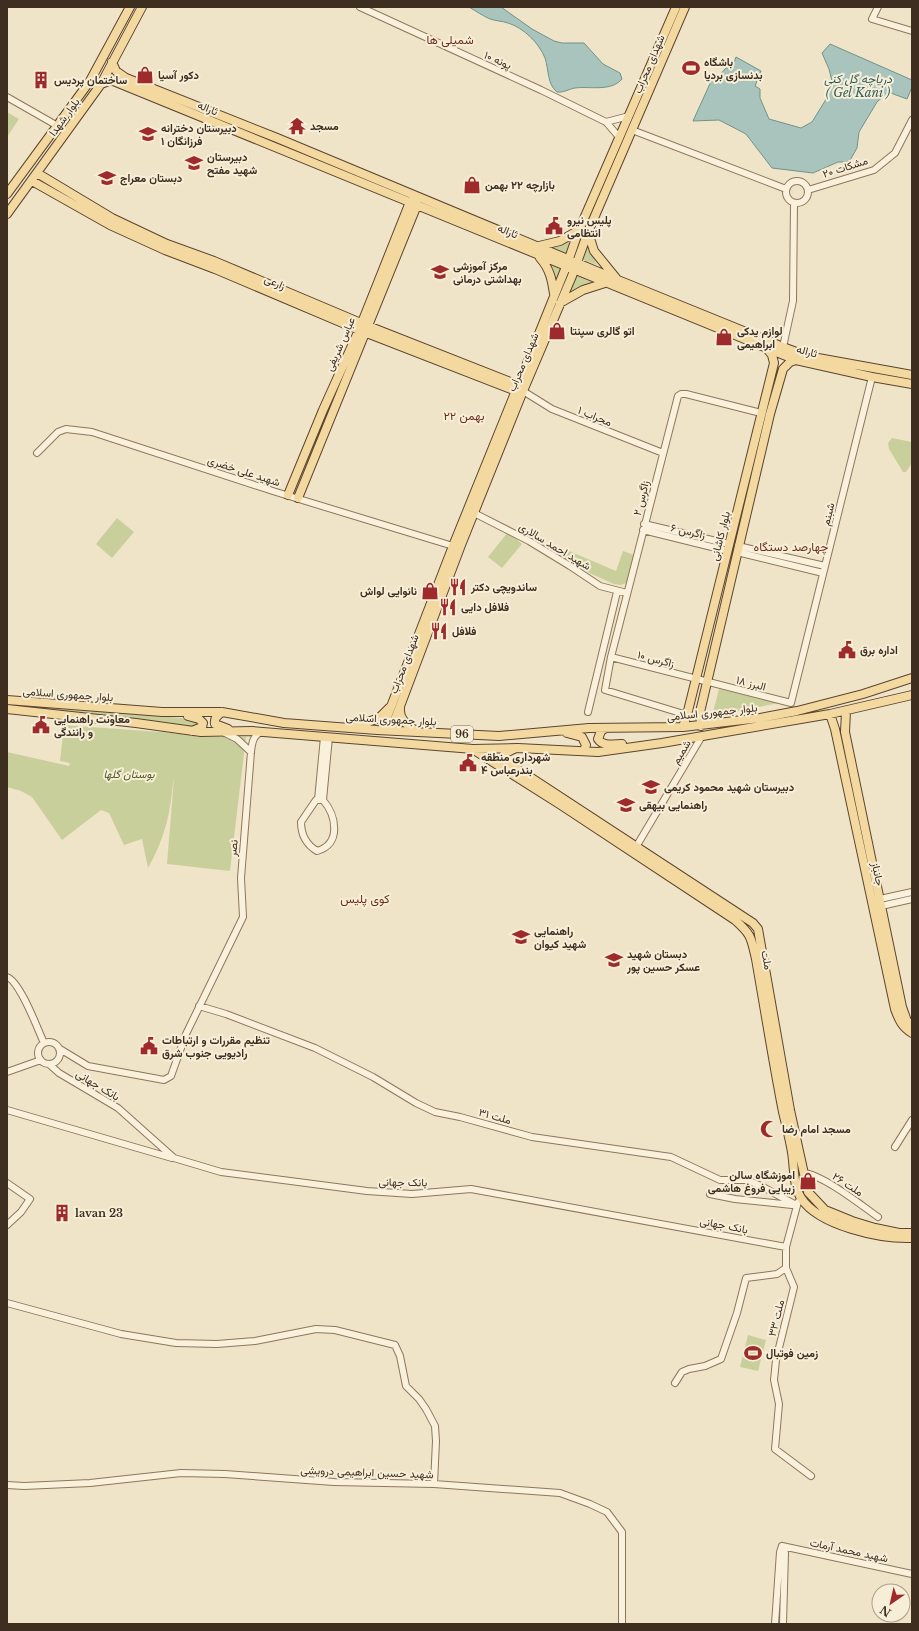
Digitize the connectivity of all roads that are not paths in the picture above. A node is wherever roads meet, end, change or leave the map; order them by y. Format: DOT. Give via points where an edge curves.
graph roads {
  1 [pos="130,7"];
  2 [pos="142,7"];
  3 [pos="360,7"];
  4 [pos="676,7"];
  5 [pos="685,7"];
  6 [pos="878,7"];
  7 [pos="912,31"];
  8 [pos="112,62"];
  9 [pos="116,71"];
  10 [pos="111,80"];
  11 [pos="101,84"];
  12 [pos="7,97"];
  13 [pos="629,116"];
  14 [pos="912,120"];
  15 [pos="606,122"];
  16 [pos="56,125"];
  17 [pos="254,129"];
  18 [pos="632,130"];
  19 [pos="619,137"];
  20 [pos="254,138"];
  21 [pos="279,139"];
  22 [pos="278,148"];
  23 [pos="37,173"];
  24 [pos="32,181"];
  25 [pos="786,189"];
  26 [pos="808,190"];
  27 [pos="7,194"];
  28 [pos="414,201"];
  29 [pos="794,203"];
  30 [pos="7,214"];
  31 [pos="579,230"];
  32 [pos="588,232"];
  33 [pos="538,250"];
  34 [pos="204,261"];
  35 [pos="571,264"];
  36 [pos="618,280"];
  37 [pos="605,283"];
  38 [pos="628,288"];
  39 [pos="554,296"];
  40 [pos="560,303"];
  41 [pos="364,328"];
  42 [pos="783,346"];
  43 [pos="768,350"];
  44 [pos="796,360"];
  45 [pos="774,363"];
  46 [pos="783,369"];
  47 [pos="912,375"];
  48 [pos="872,377"];
  49 [pos="912,384"];
  50 [pos="519,389"];
  51 [pos="323,410"];
  52 [pos="761,413"];
  53 [pos="332,414"];
  54 [pos="37,453"];
  55 [pos="662,453"];
  56 [pos="288,495"];
  57 [pos="298,498"];
  58 [pos="474,513"];
  59 [pos="644,527"];
  60 [pos="453,546"];
  61 [pos="728,547"];
  62 [pos="738,549"];
  63 [pos="825,566"];
  64 [pos="823,573"];
  65 [pos="617,592"];
  66 [pos="627,593"];
  67 [pos="610,657"];
  68 [pos="912,678"];
  69 [pos="696,680"];
  70 [pos="707,682"];
  71 [pos="912,695"];
  72 [pos="7,700"];
  73 [pos="791,703"];
  74 [pos="396,705"];
  75 [pos="7,709"];
  76 [pos="797,711"];
  77 [pos="846,711"];
  78 [pos="162,712"];
  79 [pos="222,712"];
  80 [pos="588,712"];
  81 [pos="830,714"];
  82 [pos="687,715"];
  83 [pos="700,716"];
  84 [pos="388,726"];
  85 [pos="701,726"];
  86 [pos="683,727"];
  87 [pos="352,728"];
  88 [pos="604,729"];
  89 [pos="234,730"];
  90 [pos="187,731"];
  91 [pos="417,731"];
  92 [pos="554,731"];
  93 [pos="221,732"];
  94 [pos="262,732"];
  95 [pos="702,736"];
  96 [pos="326,737"];
  97 [pos="652,744"];
  98 [pos="518,748"];
  99 [pos="473,749"];
  100 [pos="584,751"];
  101 [pos="251,752"];
  102 [pos="505,765"];
  103 [pos="320,800"];
  104 [pos="636,847"];
  105 [pos="912,892"];
  106 [pos="912,899"];
  107 [pos="877,904"];
  108 [pos="760,959"];
  109 [pos="9,978"];
  110 [pos="199,1006"];
  111 [pos="898,1008"];
  112 [pos="912,1025"];
  113 [pos="912,1033"];
  114 [pos="44,1044"];
  115 [pos="60,1049"];
  116 [pos="41,1060"];
  117 [pos="49,1064"];
  118 [pos="7,1072"];
  119 [pos="7,1110"];
  120 [pos="912,1120"];
  121 [pos="895,1147"];
  122 [pos="796,1151"];
  123 [pos="174,1158"];
  124 [pos="804,1172"];
  125 [pos="7,1183"];
  126 [pos="710,1194"];
  127 [pos="801,1198"];
  128 [pos="796,1206"];
  129 [pos="878,1217"];
  130 [pos="7,1225"];
  131 [pos="912,1233"];
  132 [pos="912,1238"];
  133 [pos="786,1247"];
  134 [pos="786,1268"];
  135 [pos="7,1303"];
  136 [pos="675,1383"];
  137 [pos="811,1476"];
  138 [pos="434,1484"];
  139 [pos="7,1485"];
  140 [pos="782,1546"];
  141 [pos="912,1574"];
  142 [pos="622,1624"];
  143 [pos="775,1624"];
  144 [pos="783,1624"];
  1 -- 16 [label="main road, بلوار شهدا" via="90,81"];
  2 -- 8 [label="main road, بلوار شهدا"];
  3 -- 15 [label="street, پونه ۱۰"];
  4 -- 13 [label="main road, شهدای محراب"];
  5 -- 18 [label="main road, شهدای محراب"];
  6 -- 7 [label="street" via="872,19"];
  8 -- 9 [label="main road"];
  8 -- 11 [label="main road, بلوار شهدا"];
  9 -- 10 [label="main road" via="110,74"];
  9 -- 17 [label="main road, ثاراله" via="126,78"];
  10 -- 11 [label="main road"];
  10 -- 20 [label="main road, ثاراله"];
  11 -- 23 [label="main road, بلوار شهدا"];
  12 -- 16 [label="street"];
  13 -- 15 [label="street"];
  13 -- 19 [label="main road, شهدای محراب"];
  14 -- 26 [label="street, مشکات ۲۰" via="895,153 874,170"];
  15 -- 19 [label="street"];
  16 -- 27 [label="main road, بلوار شهدا"];
  17 -- 20 [label="main road" via="258,134"];
  17 -- 21 [label="main road, ثاراله"];
  18 -- 25 [label="street"];
  18 -- 32 [label="main road, شهدای محراب"];
  19 -- 31 [label="main road, شهدای محراب"];
  20 -- 22 [label="main road, ثاراله"];
  21 -- 22 [label="main road" via="276,142"];
  21 -- 28 [label="main road, ثاراله"];
  22 -- 28 [label="main road, ثاراله"];
  23 -- 24 [label="main road, بلوار شهدا"];
  23 -- 34 [label="main road, زارعی" via="112,218"];
  24 -- 30 [label="main road, بلوار شهدا"];
  24 -- 34 [label="main road, زارعی" via="138,238 165,250"];
  25 -- 26 [label="street" via="791,182 797,181 803,182"];
  25 -- 29 [label="street" via="787,198"];
  26 -- 29 [label="street" via="808,196 804,200"];
  28 -- 33 [label="main road, ثاراله"];
  28 -- 41 [label="main road, عباس شریفی"];
  29 -- 42 [label="street" via="793,301"];
  31 -- 33 [label="main road"];
  31 -- 35 [label="main road, شهدای محراب"];
  32 -- 35 [label="main road, شهدای محراب"];
  32 -- 36 [label="main road" via="594,251"];
  33 -- 35 [label="main road, ثاراله"];
  33 -- 39 [label="main road" via="552,278"];
  34 -- 41 [label="main road, زارعی"];
  35 -- 36 [label="main road, ثاراله"];
  35 -- 37 [label="main road, ثاراله"];
  35 -- 39 [label="main road, شهدای محراب"];
  35 -- 40 [label="main road, شهدای محراب"];
  36 -- 38 [label="main road, ثاراله"];
  37 -- 38 [label="main road, ثاراله"];
  37 -- 40 [label="main road" via="583,290"];
  38 -- 42 [label="main road, ثاراله"];
  38 -- 43 [label="main road, ثاراله"];
  39 -- 50 [label="main road, شهدای محراب"];
  40 -- 50 [label="main road, شهدای محراب"];
  41 -- 50 [label="main road, زارعی"];
  41 -- 51 [label="main road, عباس شریفی"];
  41 -- 53 [label="main road, عباس شریفی"];
  42 -- 47 [label="main road, ثاراله" via="807,356"];
  43 -- 44 [label="main road, ثاراله"];
  43 -- 45 [label="main road"];
  44 -- 46 [label="main road"];
  44 -- 48 [label="main road, ثاراله"];
  45 -- 46 [label="main road" via="780,364"];
  45 -- 52 [label="main road, بلوار کاشانی"];
  46 -- 62 [label="main road, بلوار کاشانی"];
  48 -- 49 [label="main road, ثاراله"];
  48 -- 63 [label="street, شبنم"];
  50 -- 55 [label="street, محراب ۱" via="552,409"];
  50 -- 58 [label="main road, شهدای محراب"];
  50 -- 60 [label="main road, شهدای محراب"];
  51 -- 53 [label="main road"];
  51 -- 56 [label="main road, عباس شریفی"];
  52 -- 55 [label="street, زاگرس ۲" via="681,394 675,405"];
  52 -- 61 [label="main road, بلوار کاشانی"];
  53 -- 57 [label="main road, عباس شریفی"];
  54 -- 56 [label="street, شهید علی خضری" via="58,432 66,429 92,432"];
  55 -- 59 [label="street, زاگرس ۲"];
  56 -- 57 [label="street, شهید علی خضری"];
  57 -- 60 [label="street, شهید علی خضری"];
  58 -- 65 [label="street, شهید احمد سالاری" via="508,529 600,586"];
  58 -- 74 [label="main road, شهدای محراب"];
  59 -- 61 [label="street, زاگرس ۶"];
  59 -- 66 [label="street, زاگرس ۲"];
  60 -- 74 [label="main road, شهدای محراب"];
  61 -- 62 [label="main road"];
  61 -- 69 [label="main road, بلوار کاشانی"];
  62 -- 63 [label="street"];
  62 -- 64 [label="street"];
  62 -- 70 [label="main road, بلوار کاشانی"];
  63 -- 64 [label="street, شبنم"];
  64 -- 73 [label="street, شبنم"];
  65 -- 66 [label="street, شهید احمد سالاری"];
  65 -- 80 [label="street"];
  66 -- 67 [label="street, زاگرس ۲"];
  67 -- 69 [label="street, زاگرس ۱۰"];
  67 -- 82 [label="street, زاگرس ۲" via="605,690"];
  68 -- 76 [label="main road, بلوار جمهوری اسلامی / 96"];
  69 -- 70 [label="street, زاگرس ۱۰"];
  69 -- 82 [label="main road, بلوار کاشانی"];
  70 -- 73 [label="street, البرز ۱۸"];
  70 -- 83 [label="main road, بلوار کاشانی"];
  71 -- 77 [label="main road, بلوار جمهوری اسلامی / 96"];
  72 -- 78 [label="main road, بلوار جمهوری اسلامی / 96"];
  73 -- 76 [label="main road"];
  74 -- 84 [label="main road, شهدای محراب"];
  74 -- 87 [label="main road" via="379,718"];
  74 -- 91 [label="main road" via="402,720"];
  75 -- 90 [label="main road, بلوار جمهوری اسلامی / 96"];
  76 -- 85 [label="main road, بلوار جمهوری اسلامی / 96"];
  77 -- 81 [label="main road, بلوار جمهوری اسلامی / 96"];
  77 -- 107 [label="main road, جانباز" via="845,732"];
  78 -- 79 [label="main road, بلوار جمهوری اسلامی / 96"];
  78 -- 90 [label="main road" via="193,716 203,723 202,727 196,730"];
  79 -- 87 [label="main road, بلوار جمهوری اسلامی / 96" via="284,723"];
  79 -- 89 [label="main road" via="215,717 215,724"];
  81 -- 95 [label="main road, بلوار جمهوری اسلامی / 96"];
  81 -- 107 [label="main road, جانباز"];
  82 -- 83 [label="main road" via="693,718"];
  82 -- 86 [label="main road, بلوار کاشانی"];
  83 -- 85 [label="main road, بلوار کاشانی"];
  84 -- 87 [label="main road, بلوار جمهوری اسلامی / 96"];
  84 -- 91 [label="main road, بلوار جمهوری اسلامی / 96"];
  85 -- 86 [label="main road, بلوار جمهوری اسلامی / 96"];
  86 -- 88 [label="main road, بلوار جمهوری اسلامی / 96"];
  88 -- 92 [label="main road, بلوار جمهوری اسلامی / 96"];
  88 -- 97 [label="main road" via="600,732 600,743"];
  89 -- 93 [label="main road, بلوار جمهوری اسلامی / 96"];
  89 -- 94 [label="main road, بلوار جمهوری اسلامی / 96"];
  90 -- 93 [label="main road, بلوار جمهوری اسلامی / 96"];
  91 -- 92 [label="main road, بلوار جمهوری اسلامی / 96" via="500,736"];
  92 -- 100 [label="main road" via="582,737 586,745"];
  93 -- 101 [label="street" via="238,739"];
  94 -- 96 [label="main road, بلوار جمهوری اسلامی / 96"];
  94 -- 101 [label="street, نصر" via="253,740"];
  95 -- 97 [label="main road, بلوار جمهوری اسلامی / 96"];
  95 -- 104 [label="street, شمیم"];
  96 -- 99 [label="main road, بلوار جمهوری اسلامی / 96"];
  96 -- 103 [label="street"];
  97 -- 100 [label="main road, بلوار جمهوری اسلامی / 96" via="598,752"];
  98 -- 99 [label="main road, بلوار جمهوری اسلامی / 96"];
  98 -- 100 [label="main road, بلوار جمهوری اسلامی / 96"];
  98 -- 102 [label="main road" via="505,753"];
  99 -- 102 [label="main road, ملت"];
  101 -- 110 [label="street, نصر" via="241,878 243,917"];
  102 -- 104 [label="main road, ملت"];
  102 -- 108 [label="main road, ملت" via="735,920 747,930"];
  103 -- 103 [label="street" via="312,805 301,822 307,842 318,851 328,846 336,826 327,805"];
  104 -- 108 [label="main road, ملت" via="758,928"];
  105 -- 107 [label="street"];
  106 -- 107 [label="street"];
  107 -- 111 [label="main road, جانباز"];
  108 -- 122 [label="main road, ملت"];
  109 -- 114 [label="street" via="23,996"];
  110 -- 115 [label="street" via="182,1044 175,1071 164,1080 88,1066"];
  110 -- 128 [label="street, ملت ۳۱" via="315,1048 372,1076 435,1112 460,1116 532,1137 670,1158 720,1180 747,1180"];
  111 -- 112 [label="main road, جانباز"];
  111 -- 113 [label="main road, جانباز" via="899,1021"];
  114 -- 115 [label="street" via="53,1043"];
  114 -- 116 [label="street" via="39,1051"];
  115 -- 117 [label="street" via="60,1057 54,1064"];
  116 -- 117 [label="street"];
  116 -- 118 [label="street"];
  117 -- 123 [label="street, بانک جهانی" via="59,1073 118,1108"];
  119 -- 123 [label="street"];
  120 -- 121 [label="street"];
  122 -- 124 [label="main road, ملت"];
  122 -- 127 [label="main road, ملت" via="794,1172"];
  123 -- 133 [label="street, بانک جهانی" via="221,1172 367,1191 412,1194 471,1189"];
  124 -- 129 [label="street, ملت ۲۶" via="822,1179"];
  124 -- 131 [label="main road, ملت" via="808,1192 825,1210 875,1228"];
  125 -- 130 [label="street" via="30,1199"];
  126 -- 128 [label="street"];
  127 -- 128 [label="street, ملت ۳۳"];
  127 -- 132 [label="main road" via="821,1216 850,1228 874,1235"];
  128 -- 133 [label="street, ملت ۳۳"];
  133 -- 134 [label="street, ملت ۳۳"];
  134 -- 136 [label="street" via="777,1274 746,1278 721,1359 682,1372"];
  134 -- 137 [label="street, ملت ۳۳" via="794,1287 776,1360 774,1380 778,1404 775,1449"];
  135 -- 138 [label="street" via="121,1334 176,1343 217,1344 255,1341 316,1329 335,1330 395,1345 406,1386 426,1409 434,1426"];
  138 -- 139 [label="street, شهید حسین ابراهیمی درویشی" via="334,1482 181,1473 90,1483"];
  138 -- 142 [label="street, شهید حسین ابراهیمی درویشی" via="560,1493 606,1512 622,1532"];
  140 -- 141 [label="street, شهید محمد آرمات"];
  140 -- 143 [label="street"];
  140 -- 144 [label="street" via="785,1553"];
}
